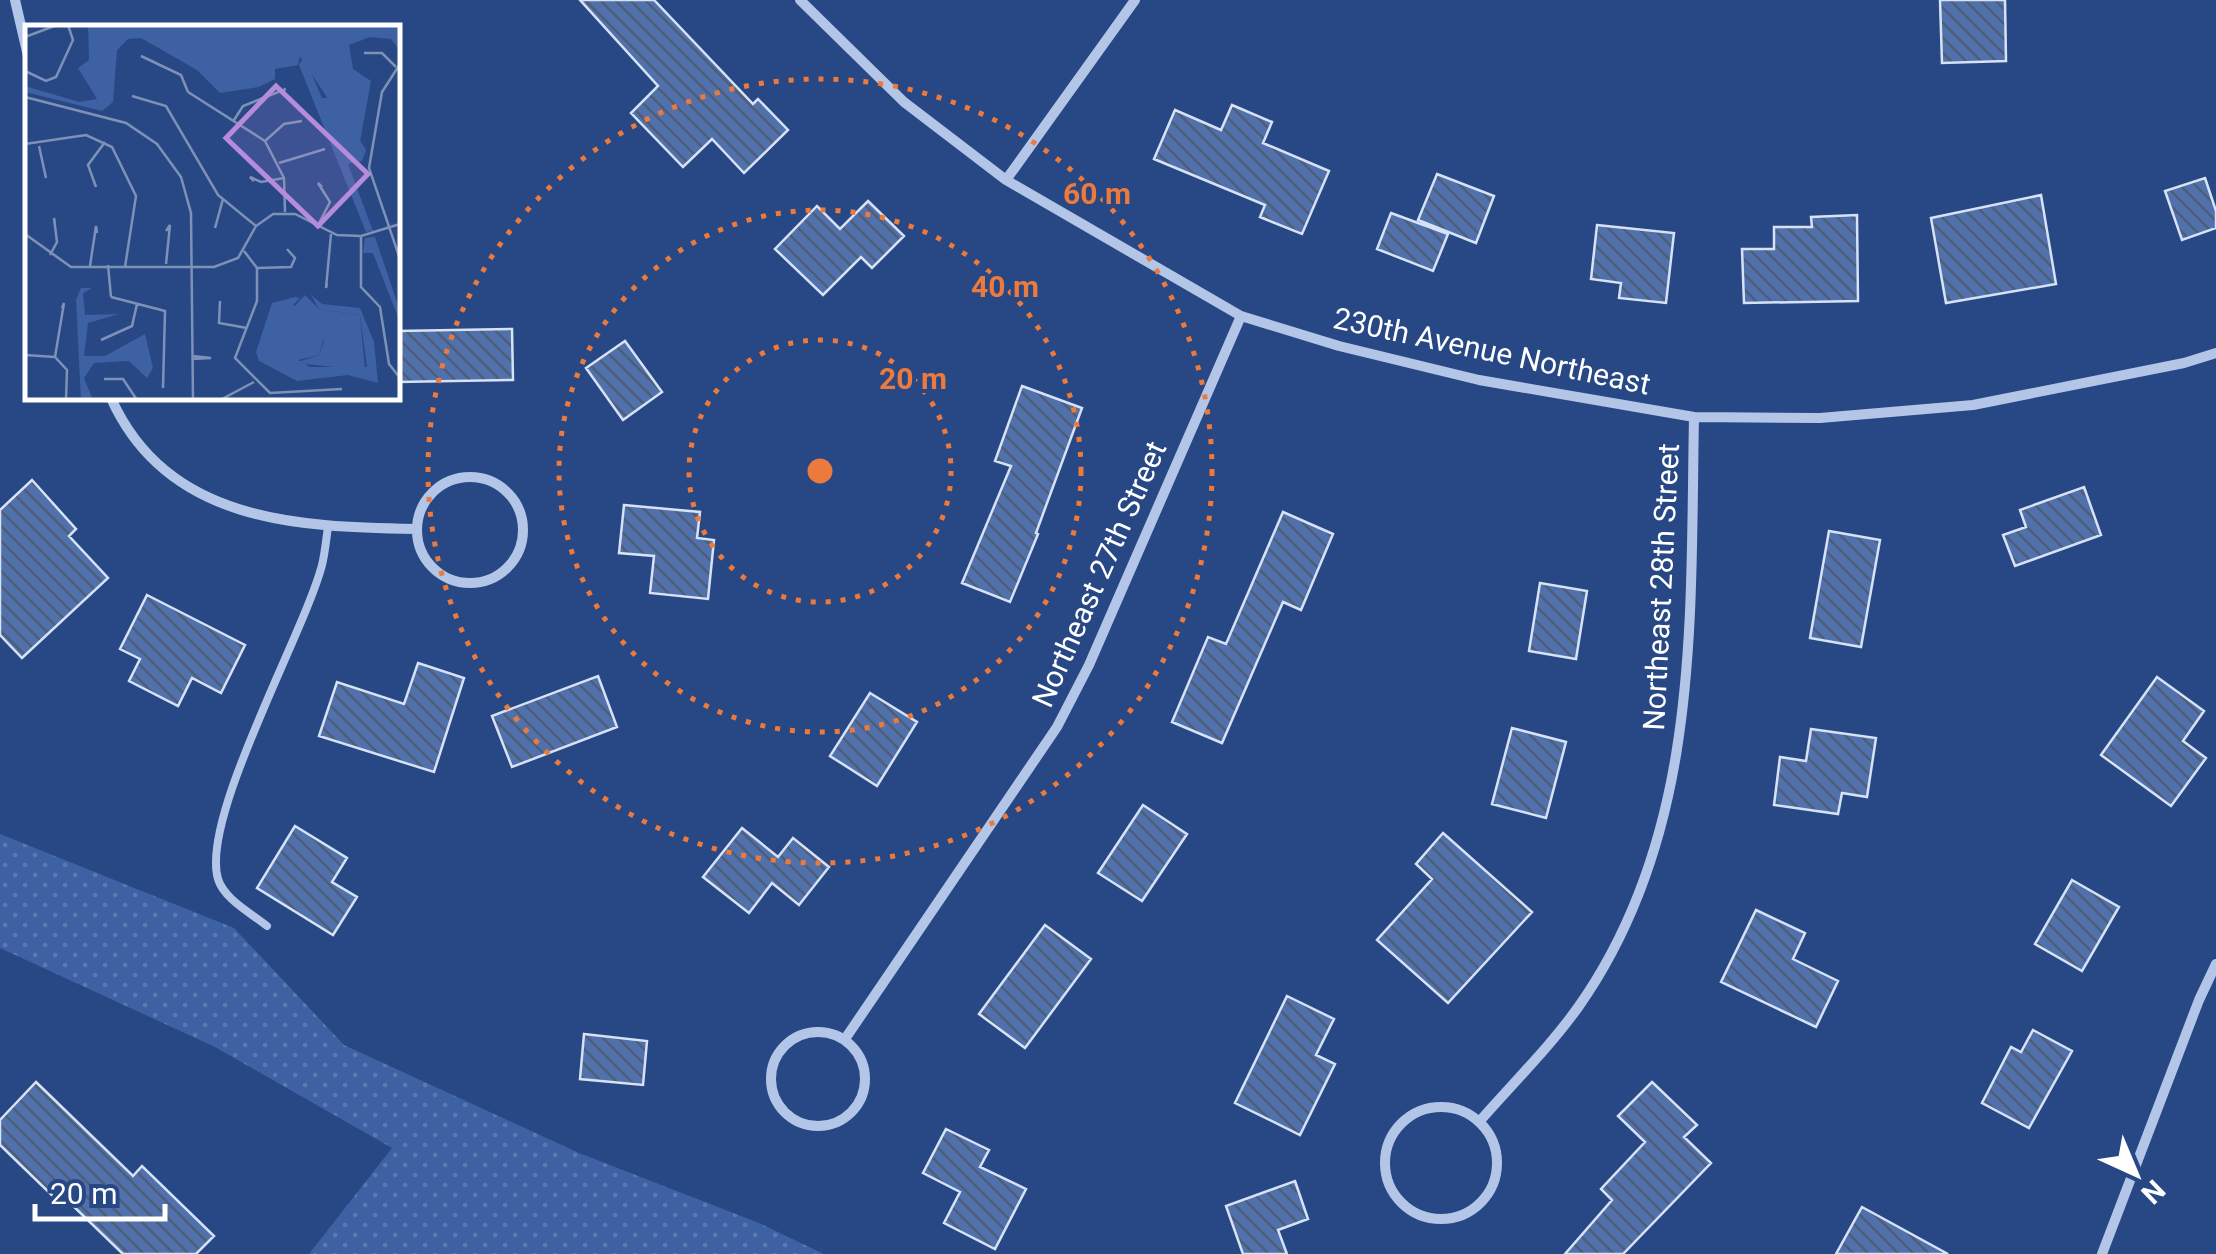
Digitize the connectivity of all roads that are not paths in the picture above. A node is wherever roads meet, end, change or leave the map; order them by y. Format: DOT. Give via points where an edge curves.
graph roads {
  1 [pos="15,0"];
  2 [pos="800,0"];
  3 [pos="1135,0"];
  4 [pos="25,43"];
  5 [pos="1006,180"];
  6 [pos="1241,316"];
  7 [pos="2216,353"];
  8 [pos="112,400"];
  9 [pos="1694,418"];
  10 [pos="328,527"];
  11 [pos="417,529"];
  12 [pos="267,926"];
  13 [pos="2216,964"];
  14 [pos="845,1039"];
  15 [pos="1479,1122"];
  16 [pos="2102,1254"];
  1 -- 4 [label="street"];
  2 -- 5 [label="street, 230th Avenue Northeast" via="904,102"];
  3 -- 5 [label="street"];
  5 -- 6 [label="street, 230th Avenue Northeast"];
  6 -- 9 [label="street, 230th Avenue Northeast" via="1480,380"];
  6 -- 14 [label="street, Northeast 27th Street" via="1058,727"];
  7 -- 9 [label="street, 230th Avenue Northeast" via="1973,405 1820,418"];
  8 -- 10 [label="street" via="139,442 203,497 251,514"];
  9 -- 15 [label="street, Northeast 28th Street" via="1689,660 1676,773 1650,866 1616,944 1578,1007"];
  10 -- 11 [label="street"];
  10 -- 12 [label="lane" via="322,567 221,828 218,880"];
  11 -- 11 [label="street" via="429,563 460,582 479,582 510,565 523,530 512,496 498,484 462,477 430,495"];
  13 -- 16 [label="street"];
  14 -- 14 [label="street" via="830,1033 797,1036 774,1060 772,1092 791,1118 823,1127 852,1113 866,1083 857,1051"];
  15 -- 15 [label="street" via="1496,1156 1488,1193 1457,1216 1419,1214 1403,1204 1392,1190 1385,1156 1400,1125 1414,1114 1448,1106"];
}
